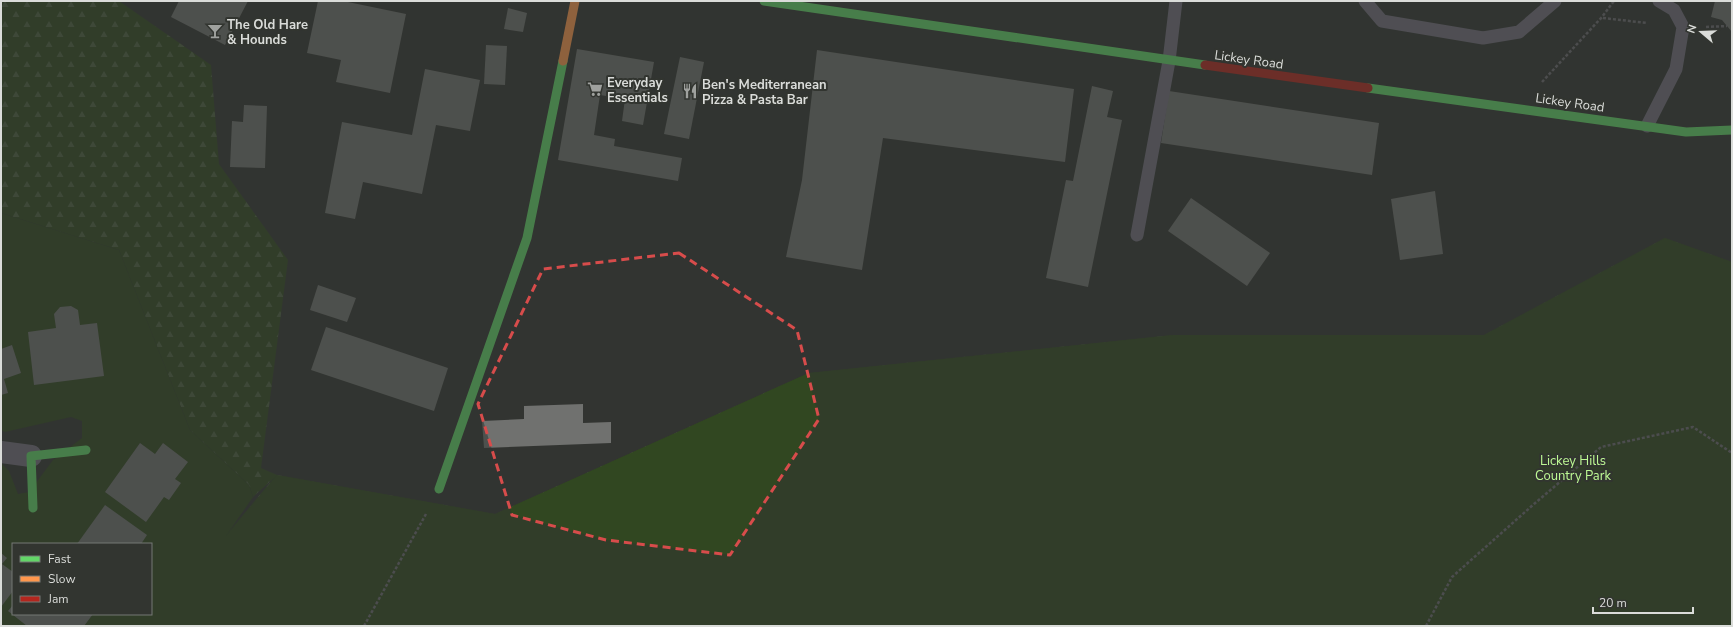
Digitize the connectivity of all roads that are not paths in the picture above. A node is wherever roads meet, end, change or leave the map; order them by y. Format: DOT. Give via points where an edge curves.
graph roads {
  1 [pos="575,1"];
  2 [pos="764,1"];
  3 [pos="1176,1"];
  4 [pos="1365,1"];
  5 [pos="1555,1"];
  6 [pos="1659,1"];
  7 [pos="1169,61"];
  8 [pos="1647,126"];
  9 [pos="1732,130"];
  10 [pos="1137,235"];
  11 [pos="86,450"];
  12 [pos="1,452"];
  13 [pos="31,456"];
  14 [pos="439,489"];
  15 [pos="33,508"];
  1 -- 14 [label="main road" via="527,238"];
  2 -- 7 [label="main road, Lickey Road"];
  3 -- 7 [label="lane"];
  4 -- 5 [label="lane" via="1382,21 1483,38 1519,32"];
  6 -- 8 [label="lane" via="1674,10 1684,28 1676,69"];
  7 -- 8 [label="main road, Lickey Road"];
  7 -- 10 [label="lane"];
  8 -- 9 [label="main road, Lickey Road" via="1686,132"];
  11 -- 13 [label="main road"];
  12 -- 13 [label="street"];
  13 -- 15 [label="main road"];
}
